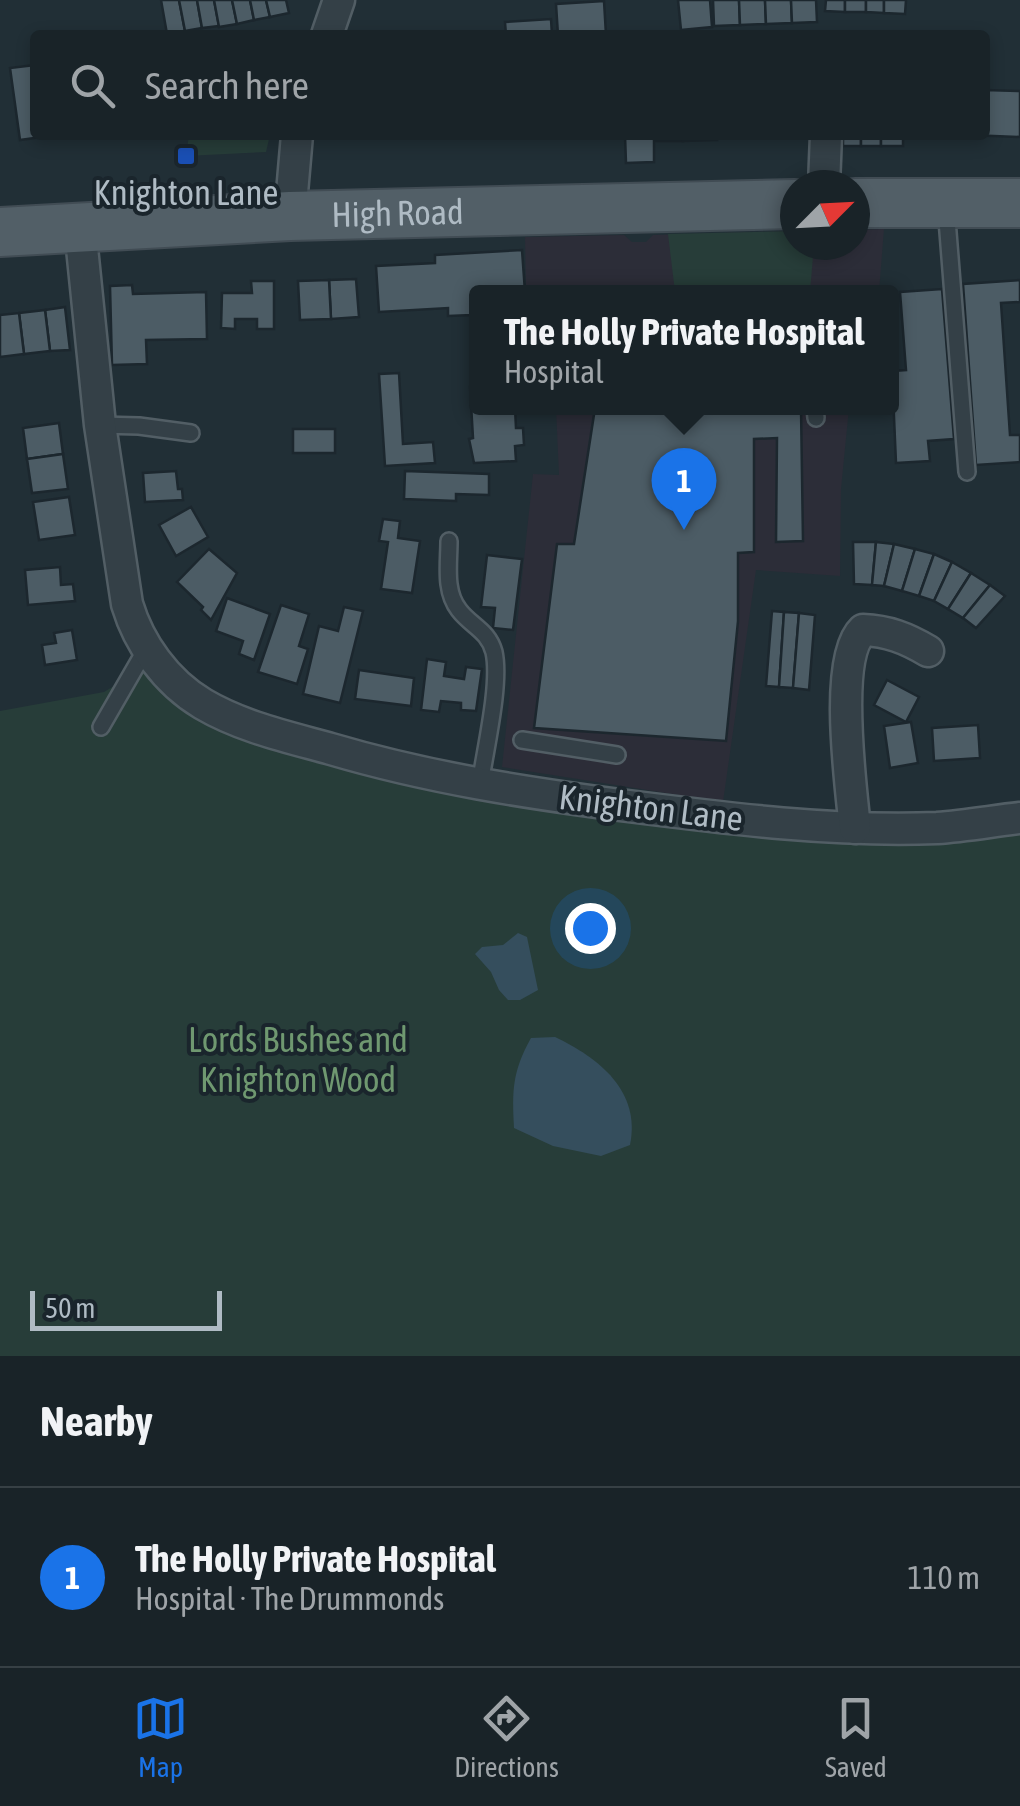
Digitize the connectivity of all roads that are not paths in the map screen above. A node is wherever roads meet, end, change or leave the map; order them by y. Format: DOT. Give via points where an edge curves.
graph roads {
  1 [pos="338,0"];
  2 [pos="329,30"];
  3 [pos="297,140"];
  4 [pos="826,140"];
  5 [pos="825,170"];
  6 [pos="946,202"];
  7 [pos="1020,202"];
  8 [pos="870,203"];
  9 [pos="780,204"];
  10 [pos="290,216"];
  11 [pos="80,228"];
  12 [pos="0,232"];
  13 [pos="100,425"];
  14 [pos="190,433"];
  15 [pos="967,472"];
  16 [pos="449,541"];
  17 [pos="146,649"];
  18 [pos="928,651"];
  19 [pos="101,727"];
  20 [pos="522,740"];
  21 [pos="617,755"];
  22 [pos="480,785"];
  23 [pos="1020,818"];
  24 [pos="856,828"];
  1 -- 2 [label="street"];
  3 -- 10 [label="street"];
  4 -- 5 [label="street"];
  6 -- 7 [label="main road"];
  6 -- 8 [label="main road"];
  6 -- 15 [label="lane"];
  9 -- 10 [label="main road, High Road"];
  10 -- 11 [label="main road, High Road"];
  11 -- 12 [label="main road, High Road"];
  11 -- 13 [label="street, Knighton Lane"];
  13 -- 14 [label="lane"];
  13 -- 17 [label="street, Knighton Lane" via="126,604"];
  16 -- 22 [label="lane" via="448,584 459,610 483,630 496,669"];
  17 -- 19 [label="lane"];
  17 -- 22 [label="street, Knighton Lane" via="200,702 240,723"];
  18 -- 24 [label="street" via="883,630 863,630 854,639 845,706"];
  20 -- 21 [label="lane"];
  22 -- 24 [label="street, Knighton Lane"];
  23 -- 24 [label="street, Knighton Lane" via="940,828"];
}
